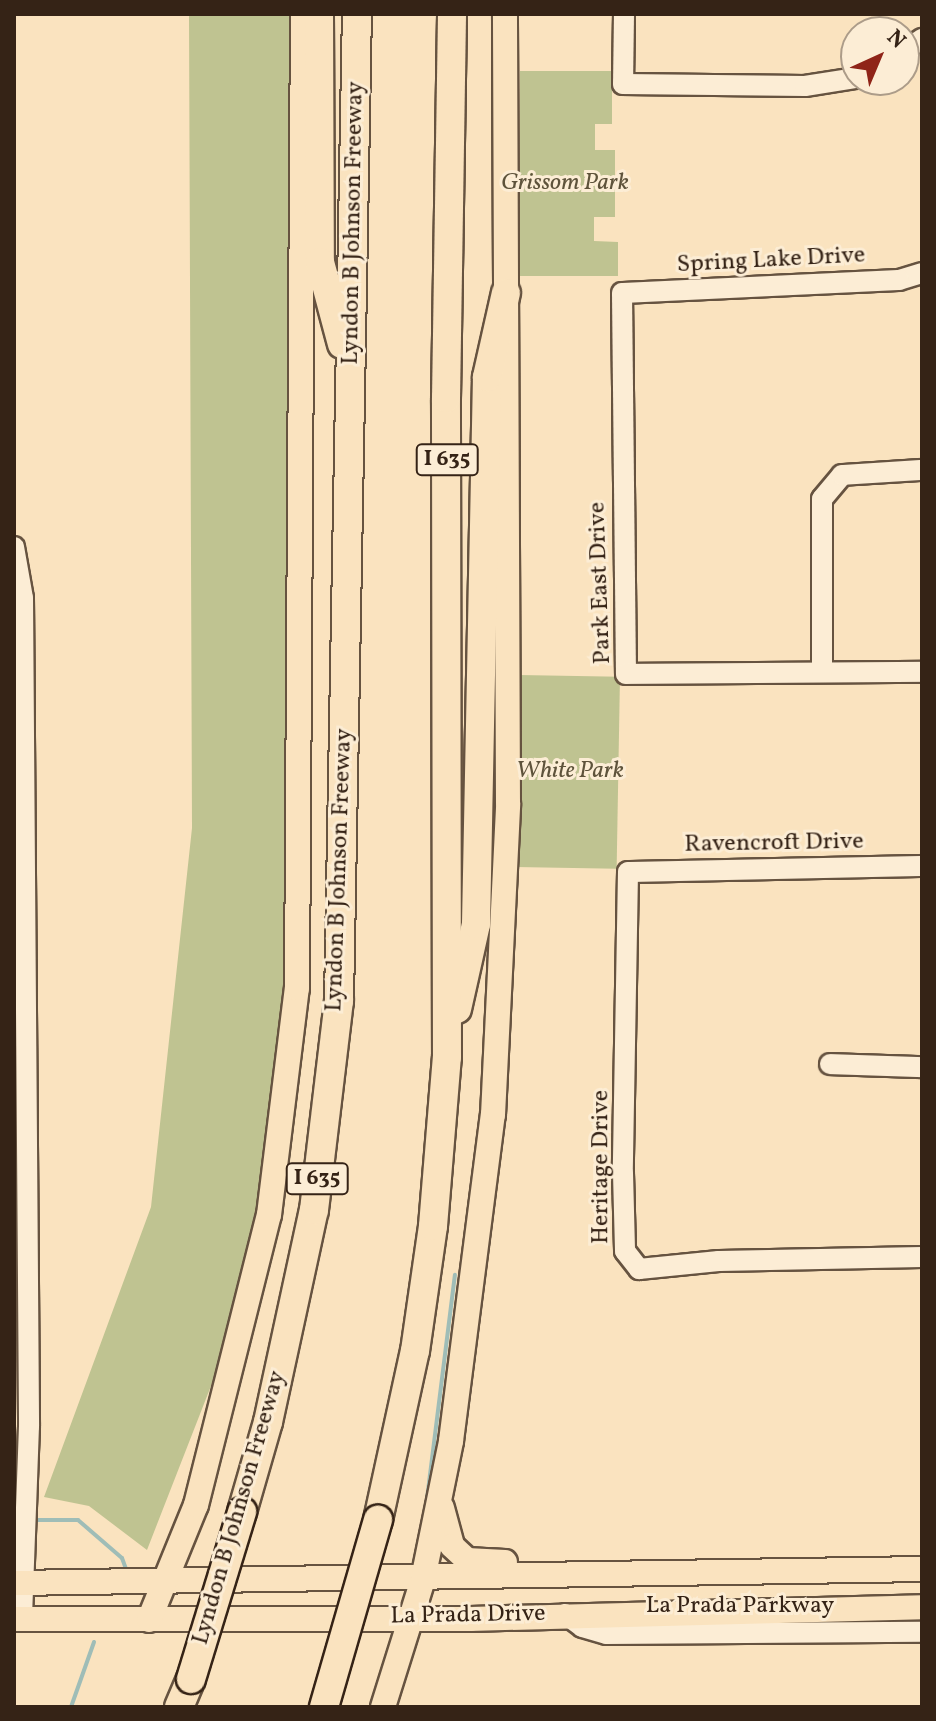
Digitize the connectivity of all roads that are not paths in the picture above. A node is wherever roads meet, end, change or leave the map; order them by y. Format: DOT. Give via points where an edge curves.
graph roads {
  1 [pos="303,14"];
  2 [pos="319,14"];
  3 [pos="357,14"];
  4 [pos="452,14"];
  5 [pos="505,14"];
  6 [pos="624,14"];
  7 [pos="840,81"];
  8 [pos="922,273"];
  9 [pos="506,293"];
  10 [pos="622,293"];
  11 [pos="351,380"];
  12 [pos="922,470"];
  13 [pos="14,547"];
  14 [pos="822,672"];
  15 [pos="922,672"];
  16 [pos="922,866"];
  17 [pos="628,872"];
  18 [pos="447,1057"];
  19 [pos="830,1064"];
  20 [pos="922,1067"];
  21 [pos="922,1257"];
  22 [pos="441,1496"];
  23 [pos="922,1569"];
  24 [pos="655,1573"];
  25 [pos="423,1579"];
  26 [pos="19,1583"];
  27 [pos="165,1583"];
  28 [pos="922,1607"];
  29 [pos="565,1614"];
  30 [pos="18,1618"];
  31 [pos="413,1618"];
  32 [pos="149,1620"];
  33 [pos="922,1632"];
  34 [pos="179,1707"];
  35 [pos="324,1707"];
  36 [pos="383,1707"];
  1 -- 27 [label="main road, Lyndon B Johnson Freeway" via="297,988 269,1215 196,1505"];
  2 -- 11 [label="highway" via="320,262"];
  3 -- 11 [label="highway, Lyndon B Johnson Freeway / I 635"];
  4 -- 18 [label="highway, I 635" via="446,398"];
  5 -- 9 [label="main road"];
  6 -- 7 [label="street" via="623,84 805,86"];
  8 -- 10 [label="street, Spring Lake Drive" via="899,280"];
  9 -- 18 [label="highway" via="487,377 476,924"];
  9 -- 22 [label="main road" via="508,803 493,1115 472,1312"];
  10 -- 14 [label="street, Park East Drive" via="626,674"];
  11 -- 34 [label="highway, Lyndon B Johnson Freeway / I 635, bridge" via="339,1001 314,1210 268,1422"];
  12 -- 14 [label="street" via="842,475 822,499"];
  13 -- 26 [label="street" via="23,598 27,1500"];
  14 -- 15 [label="street, Park East Drive"];
  16 -- 17 [label="street, Ravencroft Drive"];
  17 -- 21 [label="street, Heritage Drive" via="623,1173 625,1251 631,1265 639,1269 719,1261"];
  18 -- 35 [label="highway, I 635, bridge" via="433,1226 415,1351 378,1520"];
  19 -- 20 [label="street"];
  22 -- 24 [label="main road" via="452,1546 467,1560 620,1564"];
  22 -- 25 [label="main road"];
  23 -- 24 [label="main road, La Prada Drive"];
  24 -- 25 [label="main road, La Prada Drive"];
  25 -- 27 [label="main road, La Prada Drive"];
  25 -- 31 [label="main road"];
  26 -- 27 [label="main road, La Prada Drive"];
  26 -- 30 [label="street"];
  27 -- 32 [label="main road, Lyndon B Johnson Freeway"];
  28 -- 29 [label="main road, La Prada Drive"];
  29 -- 31 [label="main road, La Prada Drive"];
  29 -- 33 [label="street, La Prada Parkway" via="582,1627 606,1634"];
  30 -- 32 [label="main road, La Prada Drive"];
  31 -- 32 [label="main road, La Prada Drive"];
  31 -- 36 [label="main road"];
}
